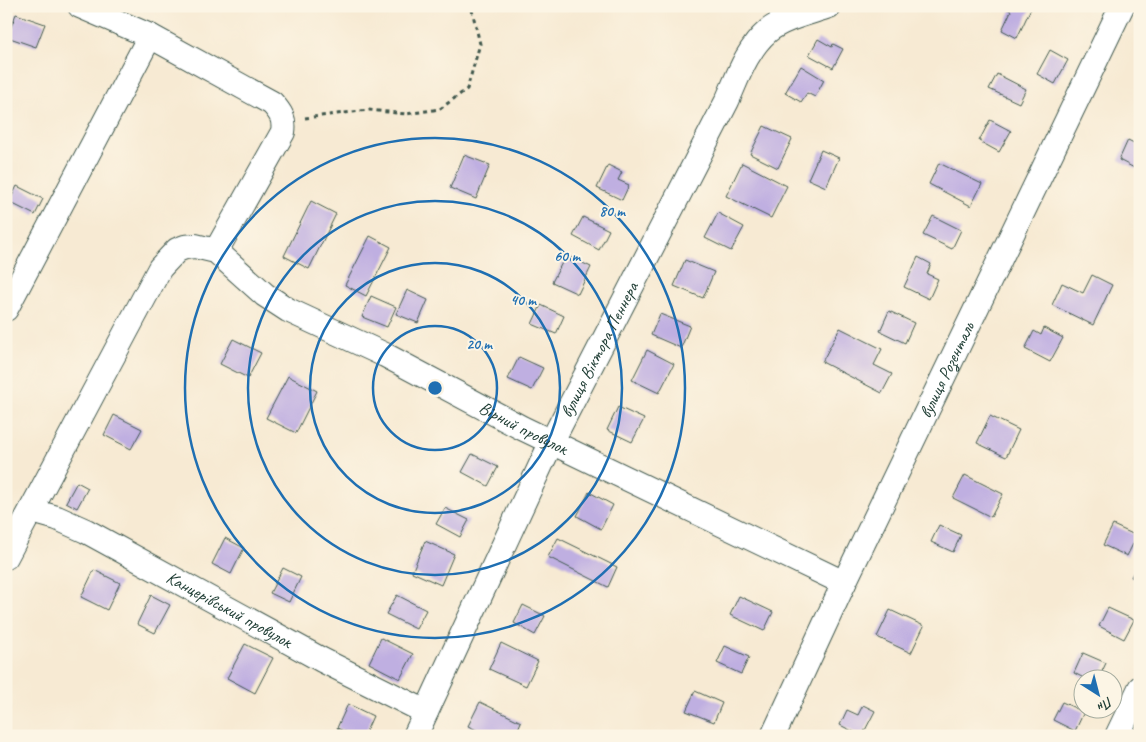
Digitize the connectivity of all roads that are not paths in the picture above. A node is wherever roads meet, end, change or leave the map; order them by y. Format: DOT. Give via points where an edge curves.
graph roads {
  1 [pos="80,6"];
  2 [pos="829,6"];
  3 [pos="1122,6"];
  4 [pos="150,36"];
  5 [pos="216,252"];
  6 [pos="6,309"];
  7 [pos="552,441"];
  8 [pos="32,511"];
  9 [pos="6,519"];
  10 [pos="6,557"];
  11 [pos="844,583"];
  12 [pos="1140,688"];
  13 [pos="426,712"];
  14 [pos="415,736"];
  15 [pos="773,736"];
  16 [pos="1117,736"];
  1 -- 4 [label="street"];
  2 -- 7 [label="street, вулиця Віктора Пеннера" via="769,31 746,59"];
  3 -- 11 [label="street, вулиця Розенталь"];
  4 -- 5 [label="street" via="272,103 284,120 283,132"];
  4 -- 6 [label="street"];
  5 -- 7 [label="street, Вірний провулок" via="265,295 288,310 385,355 491,413"];
  5 -- 8 [label="street" via="195,246 185,247 172,254 160,268"];
  7 -- 11 [label="street, Вірний провулок"];
  7 -- 13 [label="street, вулиця Віктора Пеннера"];
  8 -- 9 [label="street" via="19,518"];
  8 -- 10 [label="street"];
  8 -- 13 [label="street, Канцерівський провулок" via="86,531 322,660"];
  11 -- 15 [label="street, вулиця Розенталь"];
  12 -- 16 [label="street"];
  13 -- 14 [label="street, вулиця Віктора Пеннера"];
}
